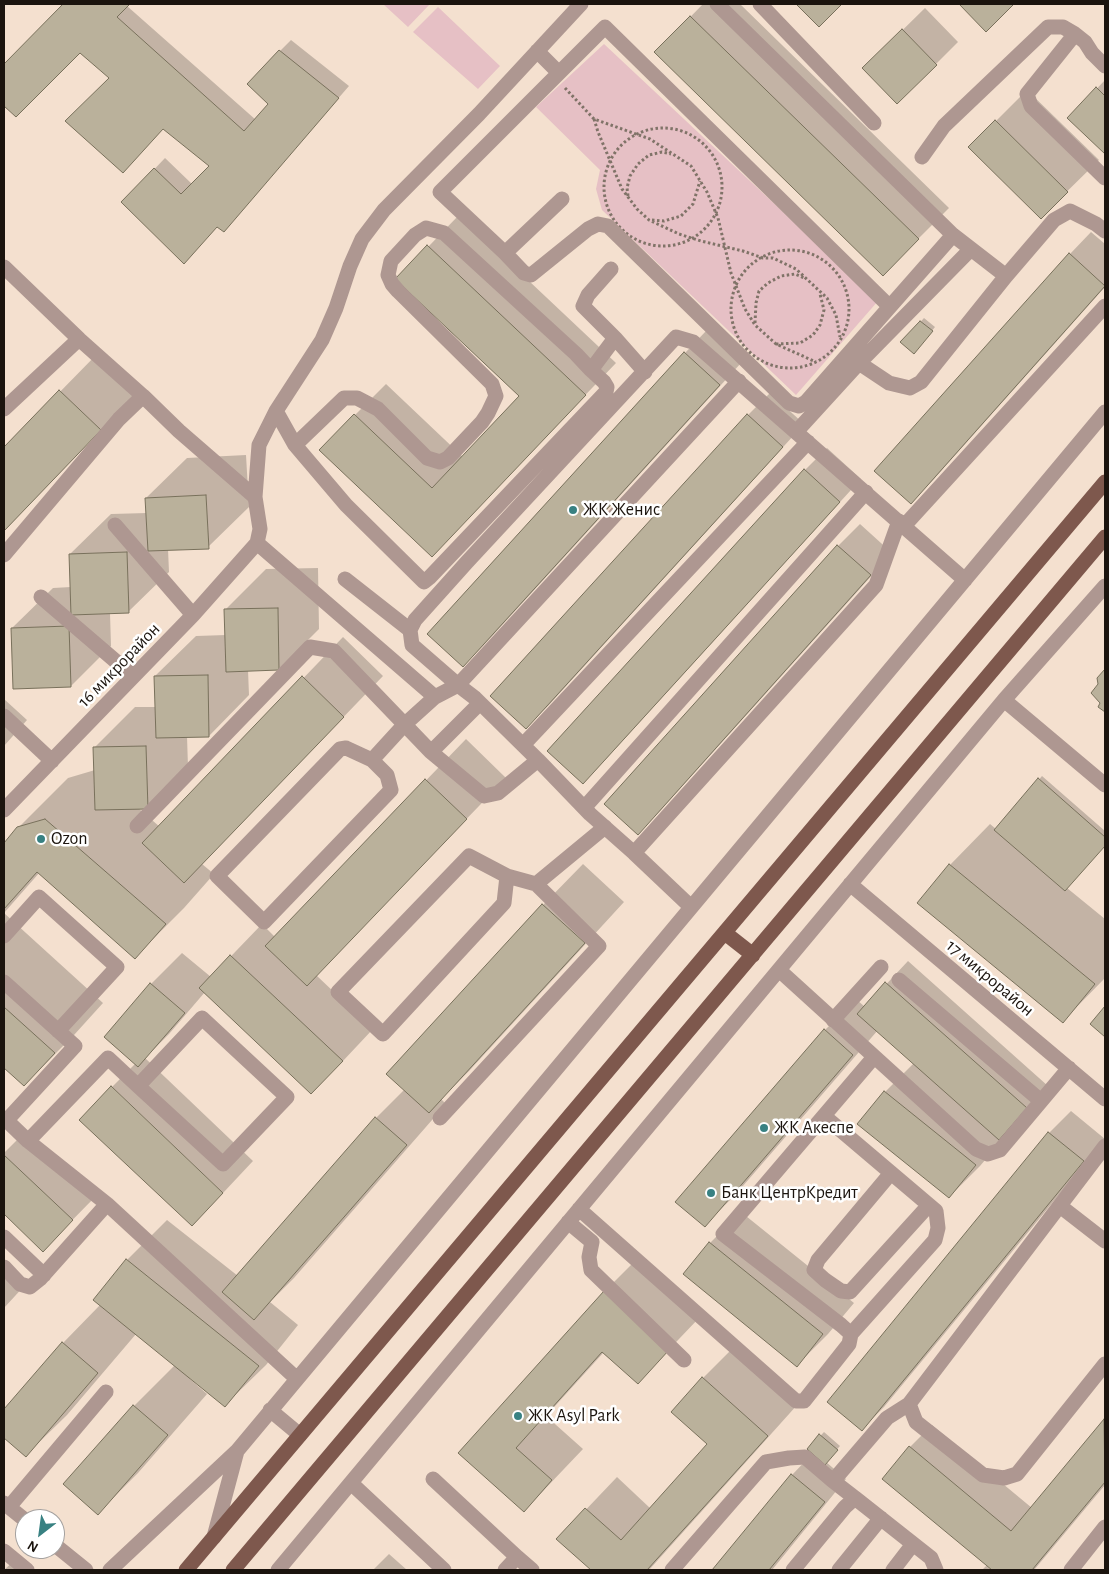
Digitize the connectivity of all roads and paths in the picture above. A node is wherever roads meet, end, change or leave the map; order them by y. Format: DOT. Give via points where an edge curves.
graph roads {
  1 [pos="581,4"];
  2 [pos="717,4"];
  3 [pos="760,4"];
  4 [pos="1075,34"];
  5 [pos="537,52"];
  6 [pos="1105,66"];
  7 [pos="557,75"];
  8 [pos="594,119"];
  9 [pos="874,123"];
  10 [pos="639,135"];
  11 [pos="674,154"];
  12 [pos="922,157"];
  13 [pos="611,160"];
  14 [pos="1105,178"];
  15 [pos="700,180"];
  16 [pos="628,196"];
  17 [pos="562,199"];
  18 [pos="716,212"];
  19 [pos="649,220"];
  20 [pos="1105,230"];
  21 [pos="953,235"];
  22 [pos="692,238"];
  23 [pos="725,248"];
  24 [pos="970,249"];
  25 [pos="505,253"];
  26 [pos="763,258"];
  27 [pos="4,267"];
  28 [pos="611,269"];
  29 [pos="1006,276"];
  30 [pos="807,279"];
  31 [pos="736,285"];
  32 [pos="818,289"];
  33 [pos="890,306"];
  34 [pos="1105,306"];
  35 [pos="755,325"];
  36 [pos="615,338"];
  37 [pos="840,338"];
  38 [pos="79,339"];
  39 [pos="776,344"];
  40 [pos="816,362"];
  41 [pos="859,363"];
  42 [pos="591,370"];
  43 [pos="645,372"];
  44 [pos="739,381"];
  45 [pos="143,396"];
  46 [pos="4,409"];
  47 [pos="276,412"];
  48 [pos="1105,412"];
  49 [pos="796,432"];
  50 [pos="808,442"];
  51 [pos="295,445"];
  52 [pos="1105,482"];
  53 [pos="866,492"];
  54 [pos="255,497"];
  55 [pos="901,524"];
  56 [pos="115,525"];
  57 [pos="1105,537"];
  58 [pos="257,543"];
  59 [pos="4,555"];
  60 [pos="346,579"];
  61 [pos="965,580"];
  62 [pos="1105,586"];
  63 [pos="41,597"];
  64 [pos="1100,603"];
  65 [pos="193,615"];
  66 [pos="410,630"];
  67 [pos="134,676"];
  68 [pos="458,685"];
  69 [pos="435,697"];
  70 [pos="1004,700"];
  71 [pos="480,703"];
  72 [pos="4,716"];
  73 [pos="404,725"];
  74 [pos="523,745"];
  75 [pos="432,752"];
  76 [pos="372,760"];
  77 [pos="538,760"];
  78 [pos="52,761"];
  79 [pos="1105,785"];
  80 [pos="584,808"];
  81 [pos="4,810"];
  82 [pos="137,826"];
  83 [pos="604,827"];
  84 [pos="634,853"];
  85 [pos="507,876"];
  86 [pos="536,884"];
  87 [pos="850,884"];
  88 [pos="690,907"];
  89 [pos="725,933"];
  90 [pos="4,936"];
  91 [pos="752,955"];
  92 [pos="881,967"];
  93 [pos="779,970"];
  94 [pos="899,980"];
  95 [pos="4,982"];
  96 [pos="833,1020"];
  97 [pos="58,1031"];
  98 [pos="874,1057"];
  99 [pos="1069,1068"];
  100 [pos="138,1086"];
  101 [pos="1105,1099"];
  102 [pos="1042,1101"];
  103 [pos="824,1116"];
  104 [pos="440,1118"];
  105 [pos="5,1119"];
  106 [pos="28,1141"];
  107 [pos="1105,1146"];
  108 [pos="891,1173"];
  109 [pos="108,1204"];
  110 [pos="929,1205"];
  111 [pos="1060,1206"];
  112 [pos="579,1209"];
  113 [pos="568,1222"];
  114 [pos="4,1237"];
  115 [pos="1105,1241"];
  116 [pos="4,1267"];
  117 [pos="44,1275"];
  118 [pos="850,1334"];
  119 [pos="684,1360"];
  120 [pos="1105,1364"];
  121 [pos="297,1379"];
  122 [pos="106,1392"];
  123 [pos="908,1404"];
  124 [pos="270,1410"];
  125 [pos="300,1435"];
  126 [pos="237,1451"];
  127 [pos="433,1479"];
  128 [pos="833,1482"];
  129 [pos="351,1483"];
  130 [pos="855,1498"];
  131 [pos="6,1505"];
  132 [pos="881,1518"];
  133 [pos="1105,1527"];
  134 [pos="214,1537"];
  135 [pos="913,1544"];
  136 [pos="4,1551"];
  137 [pos="65,1553"];
  138 [pos="518,1557"];
  139 [pos="27,1570"];
  140 [pos="86,1570"];
  141 [pos="110,1570"];
  142 [pos="186,1570"];
  143 [pos="234,1570"];
  144 [pos="278,1570"];
  145 [pos="444,1570"];
  146 [pos="505,1570"];
  147 [pos="532,1570"];
  148 [pos="672,1570"];
  149 [pos="794,1570"];
  150 [pos="839,1570"];
  151 [pos="893,1570"];
  152 [pos="936,1570"];
  153 [pos="1071,1570"];
  1 -- 5 [label="street"];
  2 -- 21 [label="street"];
  3 -- 9 [label="street"];
  4 -- 6 [label="street"];
  4 -- 12 [label="street" via="1062,27 1048,27 944,126"];
  4 -- 14 [label="street" via="1027,94 1031,106"];
  5 -- 7 [label="street"];
  5 -- 47 [label="street" via="384,210 362,239 322,340"];
  7 -- 8 [label="path"];
  7 -- 25 [label="street" via="440,192"];
  7 -- 33 [label="street" via="605,28"];
  8 -- 10 [label="path"];
  8 -- 13 [label="path"];
  10 -- 11 [label="path"];
  10 -- 13 [label="path" via="622,144"];
  10 -- 18 [label="path" via="660,126 704,141 723,177"];
  11 -- 15 [label="path" via="691,166"];
  11 -- 16 [label="path" via="649,155 638,164 630,176"];
  13 -- 16 [label="path"];
  13 -- 22 [label="path" via="604,175 603,197 608,213 621,229 653,246"];
  15 -- 18 [label="path"];
  15 -- 19 [label="path" via="693,204 681,216 664,221"];
  16 -- 19 [label="path"];
  17 -- 25 [label="street"];
  18 -- 22 [label="path" via="702,231"];
  18 -- 23 [label="path"];
  19 -- 22 [label="path"];
  20 -- 29 [label="street" via="1070,211 1054,220"];
  21 -- 24 [label="street"];
  21 -- 33 [label="street"];
  22 -- 23 [label="path"];
  23 -- 26 [label="path"];
  23 -- 31 [label="path"];
  24 -- 29 [label="street"];
  24 -- 41 [label="street"];
  25 -- 33 [label="street" via="524,273 531,275 588,229 598,224 608,226 789,403 799,406"];
  26 -- 30 [label="path" via="773,258 788,265"];
  26 -- 31 [label="path" via="749,266"];
  26 -- 37 [label="path" via="787,248 831,263 850,299 845,329"];
  27 -- 38 [label="street"];
  28 -- 36 [label="street" via="588,295 584,306"];
  29 -- 41 [label="street" via="921,382 910,388 889,383"];
  30 -- 32 [label="path"];
  30 -- 35 [label="path" via="795,274 781,276 768,283 759,291"];
  31 -- 35 [label="path"];
  31 -- 40 [label="path" via="731,297 730,319 735,335 748,351 780,368"];
  32 -- 37 [label="path" via="836,314"];
  32 -- 39 [label="path" via="824,310 813,335 800,343"];
  34 -- 55 [label="street"];
  35 -- 39 [label="path"];
  36 -- 42 [label="street"];
  36 -- 43 [label="street"];
  37 -- 40 [label="path"];
  38 -- 45 [label="street"];
  38 -- 46 [label="street"];
  39 -- 40 [label="path"];
  41 -- 49 [label="street"];
  42 -- 51 [label="street" via="604,382 606,392 424,582 346,506"];
  42 -- 51 [label="street" via="444,233 426,228 415,234 391,261 388,275 398,291 492,384 496,396 488,413 448,458 440,462 427,458 378,409 357,398 344,398"];
  43 -- 44 [label="street" via="676,337 693,342"];
  43 -- 66 [label="street" via="467,562 415,620"];
  44 -- 49 [label="street"];
  44 -- 68 [label="street"];
  45 -- 54 [label="street" via="178,431"];
  45 -- 59 [label="street" via="119,419"];
  47 -- 51 [label="street"];
  47 -- 54 [label="street" via="259,445"];
  48 -- 61 [label="street"];
  49 -- 50 [label="street"];
  50 -- 53 [label="street"];
  50 -- 74 [label="street"];
  52 -- 89 [label="main road"];
  53 -- 55 [label="street"];
  53 -- 80 [label="street"];
  54 -- 58 [label="street" via="260,529"];
  55 -- 61 [label="street"];
  55 -- 84 [label="street" via="876,585"];
  56 -- 65 [label="street"];
  57 -- 91 [label="main road"];
  58 -- 65 [label="street, 16 микрорайон"];
  58 -- 69 [label="street"];
  60 -- 66 [label="street"];
  61 -- 88 [label="street"];
  62 -- 64 [label="street"];
  63 -- 67 [label="street"];
  64 -- 70 [label="street"];
  65 -- 67 [label="street, 16 микрорайон"];
  66 -- 68 [label="street" via="412,644"];
  67 -- 78 [label="street, 16 микрорайон"];
  68 -- 69 [label="street"];
  68 -- 71 [label="street"];
  69 -- 73 [label="street"];
  70 -- 79 [label="street"];
  70 -- 87 [label="street"];
  71 -- 74 [label="street"];
  71 -- 75 [label="street"];
  72 -- 78 [label="street"];
  73 -- 75 [label="street"];
  73 -- 76 [label="street"];
  73 -- 82 [label="street" via="334,651 310,647"];
  74 -- 77 [label="street"];
  75 -- 77 [label="street" via="484,796 498,793"];
  76 -- 76 [label="street" via="386,775 391,790 264,922 217,876 340,749 346,748"];
  77 -- 80 [label="street"];
  78 -- 81 [label="street, 16 микрорайон"];
  80 -- 83 [label="street"];
  83 -- 84 [label="street"];
  83 -- 86 [label="street"];
  84 -- 88 [label="street"];
  85 -- 85 [label="street" via="504,903 383,1034 338,992 469,856"];
  85 -- 86 [label="street"];
  86 -- 104 [label="street" via="599,946"];
  87 -- 93 [label="street"];
  87 -- 99 [label="street, 17 микрорайон"];
  88 -- 121 [label="street"];
  89 -- 91 [label="main road"];
  89 -- 125 [label="main road"];
  90 -- 97 [label="street" via="38,897 117,967"];
  91 -- 143 [label="main road"];
  92 -- 96 [label="street"];
  93 -- 96 [label="street"];
  93 -- 112 [label="street"];
  94 -- 102 [label="street"];
  95 -- 97 [label="street"];
  96 -- 98 [label="street"];
  97 -- 105 [label="street" via="75,1046"];
  98 -- 102 [label="street" via="976,1149 988,1154 1000,1150"];
  98 -- 103 [label="street"];
  99 -- 101 [label="street, 17 микрорайон"];
  99 -- 102 [label="street"];
  100 -- 100 [label="street" via="223,1164 287,1097 202,1018"];
  100 -- 106 [label="street" via="108,1058"];
  103 -- 108 [label="street"];
  103 -- 118 [label="street" via="723,1234"];
  105 -- 106 [label="street"];
  106 -- 109 [label="street"];
  107 -- 111 [label="street"];
  108 -- 110 [label="street"];
  108 -- 110 [label="street" via="818,1260 814,1270 825,1280 841,1291 850,1292"];
  109 -- 117 [label="street"];
  109 -- 121 [label="street"];
  110 -- 118 [label="street" via="936,1211 938,1228 935,1240"];
  111 -- 115 [label="street"];
  111 -- 123 [label="street"];
  112 -- 113 [label="street"];
  112 -- 118 [label="street" via="796,1401 804,1401 808,1397 849,1344"];
  113 -- 119 [label="street" via="592,1242 591,1270"];
  113 -- 129 [label="street"];
  114 -- 117 [label="street"];
  116 -- 117 [label="street" via="20,1284 30,1287"];
  120 -- 123 [label="street" via="1017,1474 1004,1478 983,1474 916,1422"];
  121 -- 124 [label="street"];
  122 -- 131 [label="street"];
  123 -- 128 [label="street" via="887,1418"];
  124 -- 125 [label="street"];
  124 -- 126 [label="street"];
  125 -- 134 [label="main road"];
  126 -- 134 [label="street"];
  126 -- 141 [label="street"];
  127 -- 138 [label="street"];
  128 -- 130 [label="street"];
  128 -- 148 [label="street" via="805,1457 766,1462"];
  129 -- 144 [label="street"];
  129 -- 145 [label="street"];
  130 -- 132 [label="street"];
  130 -- 149 [label="street"];
  132 -- 135 [label="street"];
  132 -- 150 [label="street"];
  133 -- 153 [label="street"];
  134 -- 142 [label="main road"];
  135 -- 151 [label="street"];
  135 -- 152 [label="street" via="931,1558"];
  136 -- 139 [label="street"];
  137 -- 140 [label="street"];
  138 -- 146 [label="street"];
  138 -- 147 [label="street"];
}
